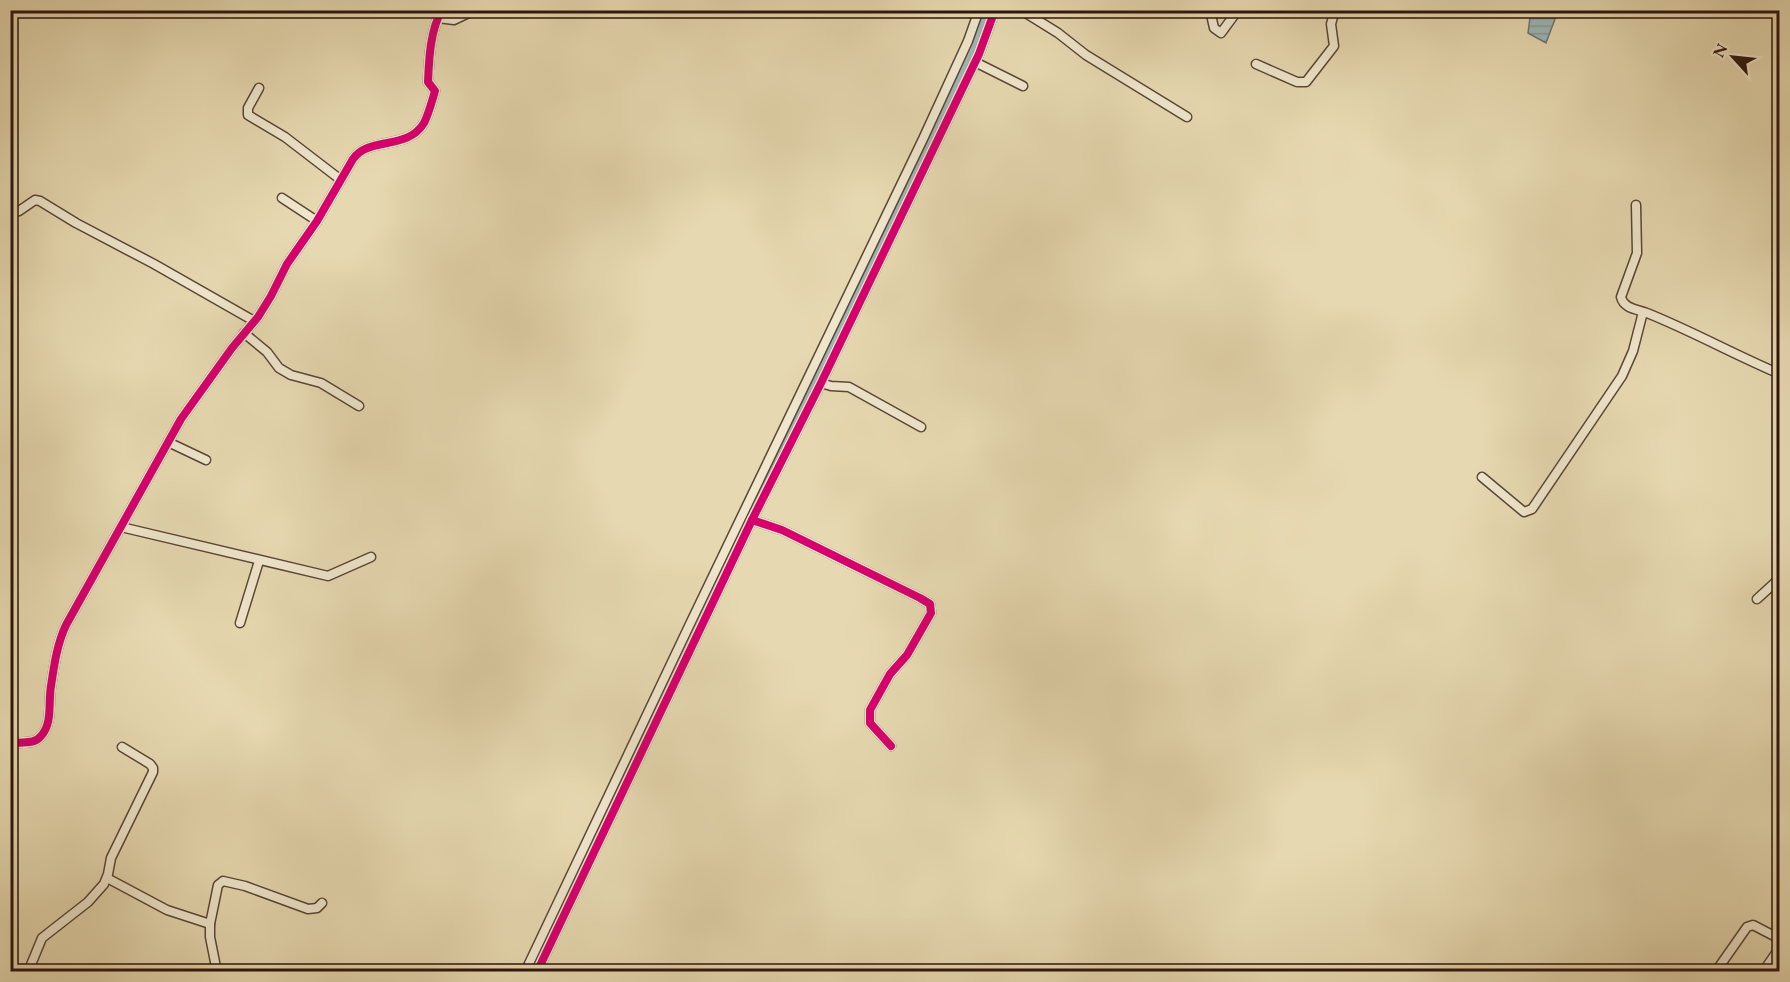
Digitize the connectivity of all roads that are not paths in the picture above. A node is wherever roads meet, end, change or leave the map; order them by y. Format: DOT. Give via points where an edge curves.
graph roads {
  1 [pos="475,10"];
  2 [pos="979,10"];
  3 [pos="994,10"];
  4 [pos="1021,10"];
  5 [pos="1210,10"];
  6 [pos="1238,10"];
  7 [pos="1335,10"];
  8 [pos="440,14"];
  9 [pos="975,62"];
  10 [pos="1256,64"];
  11 [pos="1023,86"];
  12 [pos="259,88"];
  13 [pos="1187,117"];
  14 [pos="342,180"];
  15 [pos="282,198"];
  16 [pos="1636,205"];
  17 [pos="10,214"];
  18 [pos="317,221"];
  19 [pos="1644,312"];
  20 [pos="254,321"];
  21 [pos="244,333"];
  22 [pos="1779,374"];
  23 [pos="821,383"];
  24 [pos="359,406"];
  25 [pos="921,427"];
  26 [pos="168,442"];
  27 [pos="206,460"];
  28 [pos="1482,477"];
  29 [pos="752,520"];
  30 [pos="121,528"];
  31 [pos="371,557"];
  32 [pos="259,561"];
  33 [pos="1779,578"];
  34 [pos="1757,599"];
  35 [pos="240,623"];
  36 [pos="10,745"];
  37 [pos="891,746"];
  38 [pos="122,747"];
  39 [pos="107,878"];
  40 [pos="322,903"];
  41 [pos="210,924"];
  42 [pos="1779,939"];
  43 [pos="1779,947"];
  44 [pos="1719,967"];
  45 [pos="28,972"];
  46 [pos="217,972"];
  47 [pos="525,972"];
  48 [pos="537,972"];
  49 [pos="1763,972"];
  1 -- 8 [label="street" via="454,20"];
  2 -- 47 [label="street" via="923,139"];
  3 -- 9 [label="street"];
  4 -- 13 [label="street"];
  5 -- 6 [label="street" via="1214,28 1221,33"];
  7 -- 10 [label="street" via="1331,24 1334,46 1306,82 1297,82"];
  8 -- 14 [label="street" via="428,66 428,82 435,91 424,123 400,141 358,152"];
  9 -- 11 [label="street"];
  9 -- 23 [label="street"];
  12 -- 14 [label="street" via="248,115"];
  14 -- 18 [label="street"];
  15 -- 18 [label="street"];
  16 -- 19 [label="street" via="1637,253 1621,297 1622,303"];
  17 -- 20 [label="street" via="40,201"];
  18 -- 20 [label="street"];
  19 -- 22 [label="street"];
  19 -- 28 [label="street" via="1622,376 1532,509 1524,512"];
  20 -- 21 [label="street"];
  21 -- 24 [label="street" via="279,368 299,378 321,382"];
  21 -- 26 [label="street"];
  23 -- 25 [label="street" via="849,387"];
  23 -- 29 [label="street"];
  26 -- 27 [label="street"];
  26 -- 30 [label="street"];
  29 -- 37 [label="street" via="790,534 930,604 926,622 870,710 870,723"];
  29 -- 48 [label="street"];
  30 -- 32 [label="street"];
  30 -- 36 [label="street" via="62,634 43,735 35,741"];
  31 -- 32 [label="street" via="328,576"];
  32 -- 35 [label="street"];
  33 -- 34 [label="street"];
  38 -- 39 [label="street" via="150,764 153,772 111,858"];
  39 -- 41 [label="street" via="167,910"];
  39 -- 45 [label="street" via="87,902 42,938"];
  40 -- 41 [label="street" via="308,909 223,881 218,885"];
  41 -- 46 [label="street"];
  42 -- 44 [label="street" via="1753,925 1747,927"];
  43 -- 49 [label="street"];
}
